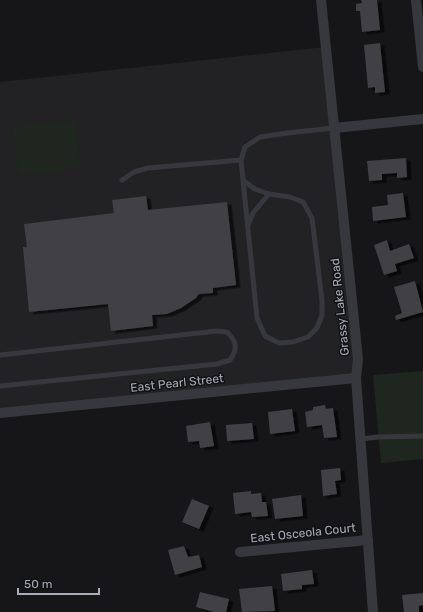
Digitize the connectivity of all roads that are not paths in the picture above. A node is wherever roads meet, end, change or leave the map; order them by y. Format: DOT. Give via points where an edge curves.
graph roads {
  1 [pos="321,0"];
  2 [pos="416,0"];
  3 [pos="423,67"];
  4 [pos="423,120"];
  5 [pos="334,128"];
  6 [pos="241,160"];
  7 [pos="122,180"];
  8 [pos="244,180"];
  9 [pos="269,194"];
  10 [pos="248,224"];
  11 [pos="0,355"];
  12 [pos="356,378"];
  13 [pos="0,386"];
  14 [pos="0,413"];
  15 [pos="423,436"];
  16 [pos="361,439"];
  17 [pos="368,540"];
  18 [pos="240,552"];
  19 [pos="373,612"];
  1 -- 5 [label="street, Grassy Lake Road"];
  2 -- 3 [label="street"];
  4 -- 5 [label="street"];
  5 -- 6 [label="lane" via="260,137 245,147"];
  5 -- 12 [label="street, Grassy Lake Road" via="358,359"];
  6 -- 7 [label="lane" via="148,168 134,172"];
  6 -- 8 [label="lane"];
  8 -- 9 [label="lane"];
  8 -- 10 [label="lane"];
  9 -- 10 [label="lane" via="253,213"];
  9 -- 10 [label="lane" via="303,202 312,218 322,315 317,328 308,337 279,343 265,336 257,318"];
  11 -- 13 [label="lane" via="217,331 227,332 234,340 236,351 230,360 217,364"];
  12 -- 14 [label="street, East Pearl Street"];
  12 -- 16 [label="street, Grassy Lake Road"];
  15 -- 16 [label="lane"];
  16 -- 17 [label="street, Grassy Lake Road"];
  17 -- 18 [label="street, East Osceola Court"];
  17 -- 19 [label="street, Grassy Lake Road"];
}
